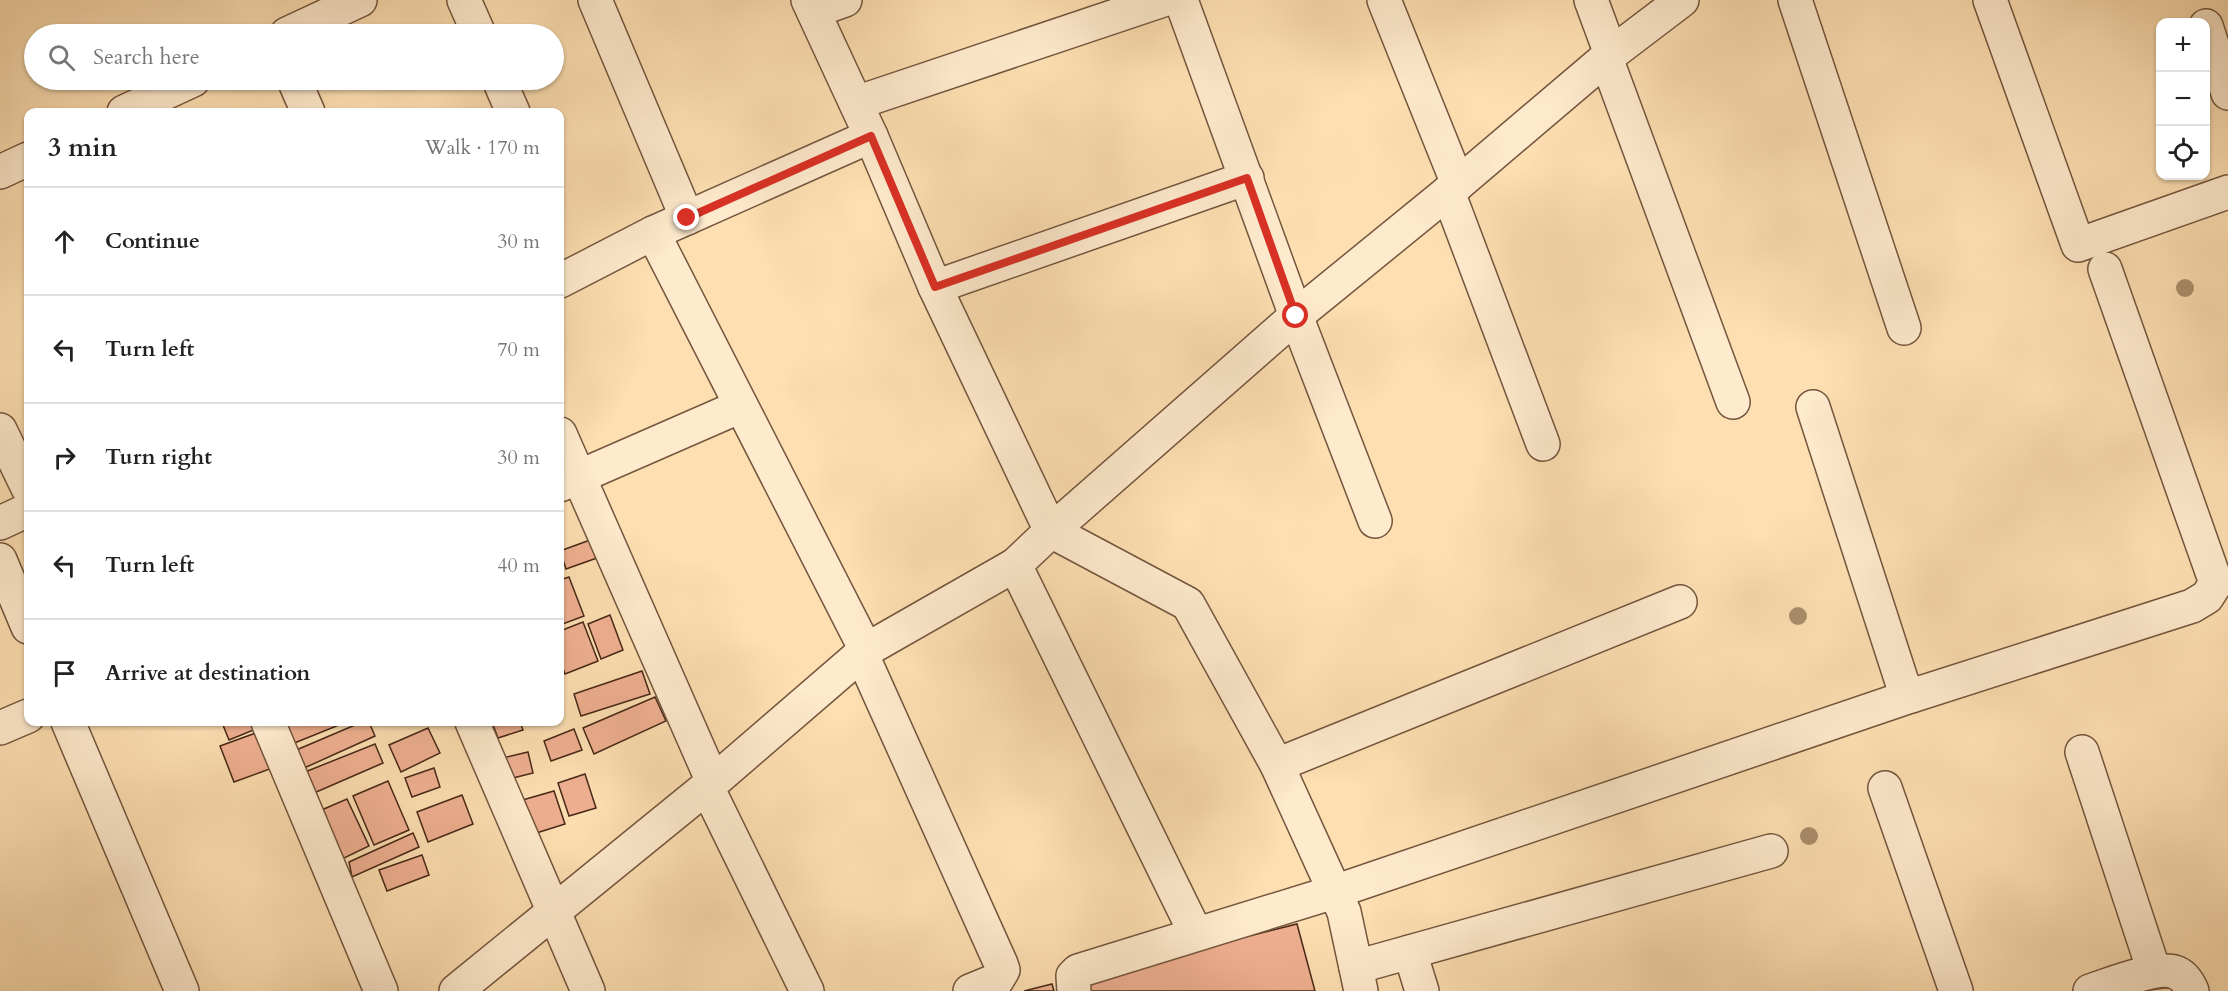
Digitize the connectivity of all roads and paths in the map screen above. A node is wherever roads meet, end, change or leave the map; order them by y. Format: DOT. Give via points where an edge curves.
graph roads {
  1 [pos="360,0"];
  2 [pos="464,0"];
  3 [pos="595,0"];
  4 [pos="845,0"];
  5 [pos="1163,0"];
  6 [pos="1181,0"];
  7 [pos="1384,0"];
  8 [pos="1591,0"];
  9 [pos="1682,0"];
  10 [pos="1795,0"];
  11 [pos="1990,0"];
  12 [pos="2197,0"];
  13 [pos="811,6"];
  14 [pos="2203,18"];
  15 [pos="308,24"];
  16 [pos="475,24"];
  17 [pos="2210,39"];
  18 [pos="1609,56"];
  19 [pos="171,90"];
  20 [pos="298,90"];
  21 [pos="503,90"];
  22 [pos="2228,93"];
  23 [pos="856,103"];
  24 [pos="133,108"];
  25 [pos="306,108"];
  26 [pos="511,108"];
  27 [pos="871,136"];
  28 [pos="24,161"];
  29 [pos="0,172"];
  30 [pos="1247,178"];
  31 [pos="1453,188"];
  32 [pos="2228,192"];
  33 [pos="687,218"];
  34 [pos="653,233"];
  35 [pos="2105,269"];
  36 [pos="564,279"];
  37 [pos="935,287"];
  38 [pos="1296,316"];
  39 [pos="1904,328"];
  40 [pos="1733,402"];
  41 [pos="741,406"];
  42 [pos="1813,406"];
  43 [pos="0,430"];
  44 [pos="1543,444"];
  45 [pos="564,454"];
  46 [pos="24,480"];
  47 [pos="569,480"];
  48 [pos="24,512"];
  49 [pos="1375,521"];
  50 [pos="0,523"];
  51 [pos="1051,531"];
  52 [pos="0,560"];
  53 [pos="1016,565"];
  54 [pos="1680,602"];
  55 [pos="24,617"];
  56 [pos="864,653"];
  57 [pos="1911,696"];
  58 [pos="24,718"];
  59 [pos="70,726"];
  60 [pos="270,726"];
  61 [pos="474,726"];
  62 [pos="0,728"];
  63 [pos="2082,752"];
  64 [pos="1277,765"];
  65 [pos="710,784"];
  66 [pos="1885,788"];
  67 [pos="1771,851"];
  68 [pos="1334,892"];
  69 [pos="553,910"];
  70 [pos="1196,934"];
  71 [pos="1410,952"];
  72 [pos="2154,971"];
  73 [pos="1358,979"];
  74 [pos="182,991"];
  75 [pos="381,991"];
  76 [pos="456,991"];
  77 [pos="588,991"];
  78 [pos="807,991"];
  79 [pos="970,991"];
  80 [pos="1074,991"];
  81 [pos="1422,991"];
  82 [pos="1956,991"];
  83 [pos="2090,991"];
  84 [pos="2192,991"];
  1 -- 15 [label="street"];
  2 -- 16 [label="street"];
  3 -- 33 [label="street"];
  4 -- 13 [label="street"];
  5 -- 23 [label="street"];
  6 -- 30 [label="street"];
  7 -- 31 [label="street"];
  8 -- 18 [label="street"];
  9 -- 18 [label="street"];
  10 -- 39 [label="street"];
  11 -- 32 [label="street" via="2078,245"];
  12 -- 14 [label="street"];
  13 -- 23 [label="street"];
  17 -- 22 [label="street"];
  18 -- 31 [label="street"];
  18 -- 40 [label="street"];
  19 -- 24 [label="street"];
  20 -- 25 [label="street"];
  21 -- 26 [label="street"];
  23 -- 27 [label="street"];
  27 -- 33 [label="street"];
  27 -- 37 [label="street"];
  28 -- 29 [label="street"];
  30 -- 37 [label="street"];
  30 -- 38 [label="street"];
  31 -- 38 [label="street"];
  31 -- 44 [label="street"];
  33 -- 34 [label="street"];
  34 -- 36 [label="street"];
  34 -- 41 [label="street"];
  35 -- 57 [label="street" via="2216,583 2206,597 2192,606"];
  37 -- 51 [label="street"];
  38 -- 49 [label="street"];
  38 -- 51 [label="street"];
  41 -- 47 [label="street"];
  41 -- 56 [label="street"];
  42 -- 57 [label="street" via="1902,682"];
  43 -- 46 [label="street"];
  45 -- 47 [label="street"];
  47 -- 65 [label="street"];
  48 -- 50 [label="street"];
  51 -- 53 [label="street"];
  51 -- 64 [label="street" via="1188,604"];
  52 -- 55 [label="street"];
  53 -- 56 [label="street"];
  53 -- 70 [label="street"];
  54 -- 64 [label="street"];
  56 -- 65 [label="street"];
  56 -- 79 [label="street" via="1003,970 997,980"];
  57 -- 68 [label="street"];
  58 -- 62 [label="street"];
  59 -- 74 [label="street"];
  60 -- 75 [label="street"];
  61 -- 69 [label="street"];
  63 -- 72 [label="street"];
  64 -- 68 [label="street"];
  65 -- 69 [label="street"];
  65 -- 78 [label="street"];
  66 -- 82 [label="street"];
  67 -- 71 [label="street"];
  68 -- 70 [label="street"];
  68 -- 73 [label="street" via="1344,912"];
  69 -- 76 [label="street"];
  69 -- 77 [label="street"];
  70 -- 80 [label="street" via="1078,971 1073,976"];
  71 -- 73 [label="street"];
  71 -- 81 [label="street"];
  72 -- 83 [label="street"];
  72 -- 84 [label="street" via="2176,972"];
}
